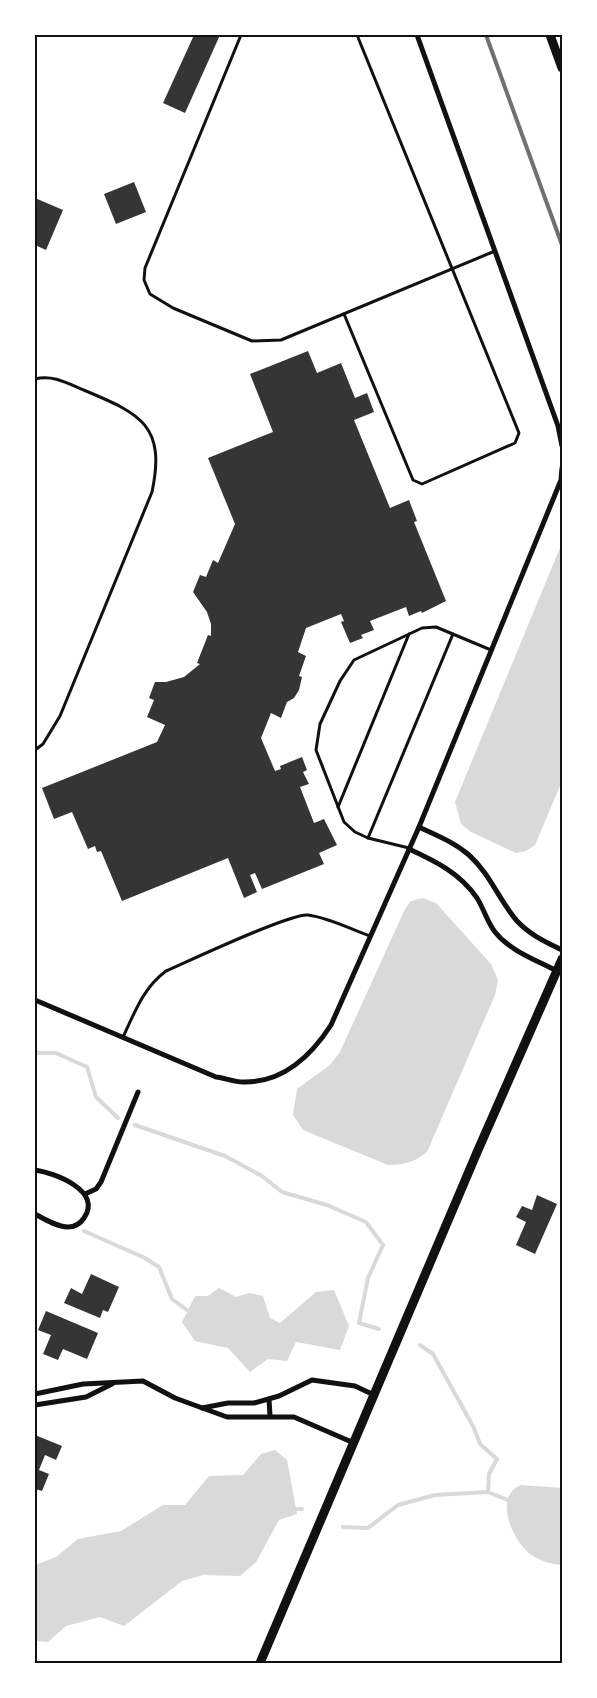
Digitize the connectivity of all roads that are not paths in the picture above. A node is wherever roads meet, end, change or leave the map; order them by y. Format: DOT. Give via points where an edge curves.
graph roads {
  1 [pos="241,35"];
  2 [pos="356,35"];
  3 [pos="416,35"];
  4 [pos="550,35"];
  5 [pos="562,68"];
  6 [pos="495,251"];
  7 [pos="453,269"];
  8 [pos="344,314"];
  9 [pos="35,379"];
  10 [pos="562,446"];
  11 [pos="562,468"];
  12 [pos="409,634"];
  13 [pos="453,634"];
  14 [pos="491,650"];
  15 [pos="35,750"];
  16 [pos="338,807"];
  17 [pos="418,827"];
  18 [pos="368,838"];
  19 [pos="409,848"];
  20 [pos="370,936"];
  21 [pos="562,950"];
  22 [pos="562,959"];
  23 [pos="557,971"];
  24 [pos="35,1000"];
  25 [pos="123,1037"];
  26 [pos="138,1092"];
  27 [pos="35,1170"];
  28 [pos="85,1194"];
  29 [pos="35,1214"];
  30 [pos="115,1383"];
  31 [pos="52,1390"];
  32 [pos="35,1394"];
  33 [pos="374,1395"];
  34 [pos="268,1399"];
  35 [pos="54,1402"];
  36 [pos="35,1405"];
  37 [pos="200,1408"];
  38 [pos="270,1416"];
  39 [pos="354,1444"];
  40 [pos="260,1663"];
  1 -- 8 [label="lane" via="145,268 144,280 150,294 173,308 252,341 281,340"];
  2 -- 7 [label="lane"];
  3 -- 6 [label="street"];
  4 -- 5 [label="main road"];
  6 -- 7 [label="lane"];
  6 -- 10 [label="street" via="558,426"];
  7 -- 8 [label="lane"];
  7 -- 8 [label="lane" via="519,433 515,442 422,484 413,480"];
  9 -- 15 [label="lane" via="49,376 119,405 143,420 154,442 158,467 152,492 60,716 43,744"];
  11 -- 14 [label="street" via="561,480"];
  12 -- 13 [label="lane" via="422,628 436,627"];
  12 -- 16 [label="lane"];
  12 -- 16 [label="lane" via="354,660 340,681 320,724 316,750"];
  13 -- 14 [label="lane"];
  13 -- 18 [label="lane"];
  14 -- 17 [label="street"];
  16 -- 18 [label="lane" via="344,822"];
  17 -- 19 [label="street"];
  17 -- 21 [label="street" via="469,855 489,877 517,920 533,935"];
  18 -- 19 [label="lane"];
  19 -- 20 [label="street"];
  19 -- 23 [label="street" via="440,863 460,879 477,898 495,932 507,944"];
  20 -- 25 [label="lane" via="306,915 268,928 166,971 145,992"];
  20 -- 25 [label="street" via="331,1025 320,1042 306,1057 271,1079 242,1082 216,1076"];
  22 -- 23 [label="main road"];
  23 -- 33 [label="main road"];
  24 -- 25 [label="street"];
  26 -- 28 [label="street" via="101,1182 96,1189"];
  27 -- 28 [label="street" via="76,1186"];
  28 -- 29 [label="street" via="88,1211 78,1224 67,1228"];
  30 -- 31 [label="street" via="83,1384"];
  30 -- 35 [label="street" via="86,1397"];
  30 -- 37 [label="street" via="143,1381"];
  31 -- 32 [label="street"];
  31 -- 35 [label="street"];
  33 -- 34 [label="street" via="355,1386 312,1380"];
  33 -- 39 [label="main road"];
  34 -- 37 [label="street"];
  34 -- 38 [label="street"];
  35 -- 36 [label="street"];
  37 -- 38 [label="street" via="227,1417"];
  38 -- 39 [label="street" via="294,1417"];
  39 -- 40 [label="main road"];
}
